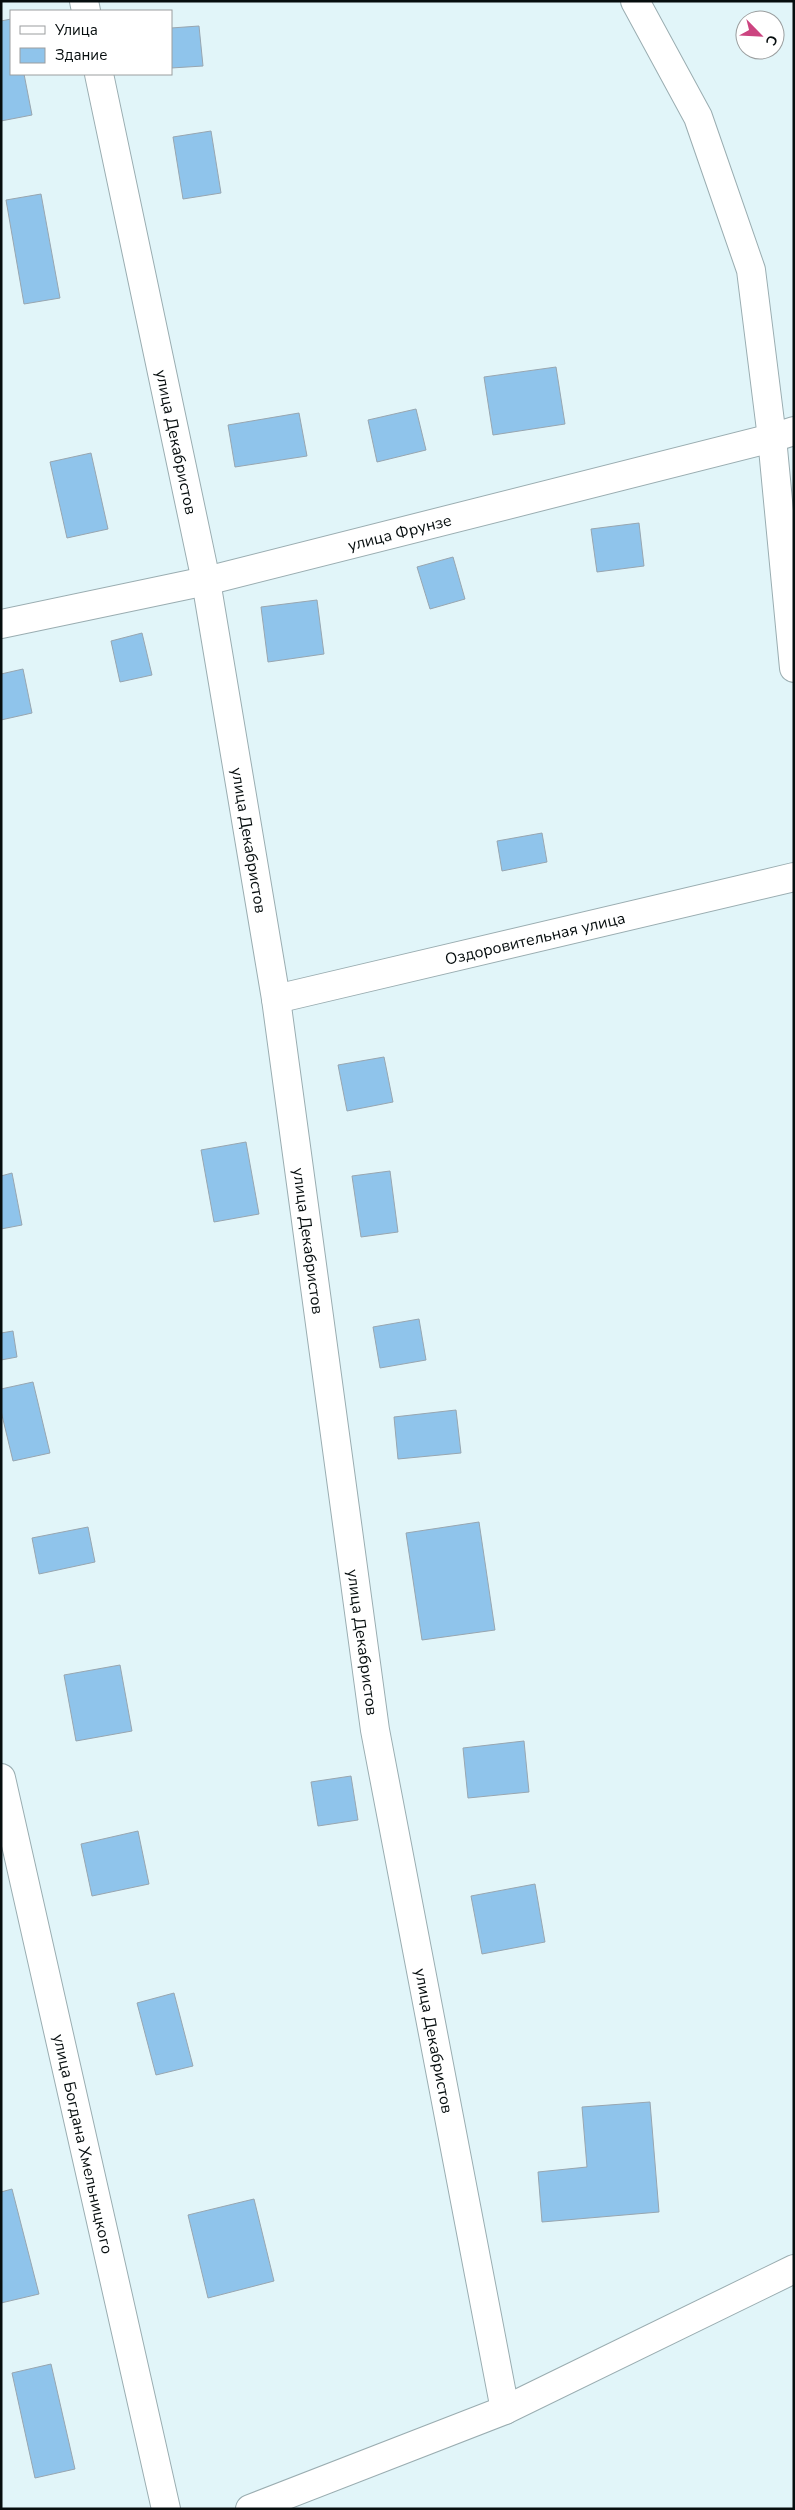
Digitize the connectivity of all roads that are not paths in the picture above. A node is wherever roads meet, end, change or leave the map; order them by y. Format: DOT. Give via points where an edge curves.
graph roads {
  1 [pos="635,1"];
  2 [pos="99,75"];
  3 [pos="783,435"];
  4 [pos="206,581"];
  5 [pos="1,624"];
  6 [pos="794,668"];
  7 [pos="794,877"];
  8 [pos="276,999"];
  9 [pos="1,1778"];
  10 [pos="794,2269"];
  11 [pos="505,2410"];
  12 [pos="166,2509"];
  13 [pos="250,2509"];
  1 -- 3 [label="street" via="698,117 752,270"];
  2 -- 4 [label="street, улица Декабристов"];
  3 -- 4 [label="street, улица Фрунзе"];
  3 -- 6 [label="street"];
  4 -- 5 [label="street, улица Фрунзе"];
  4 -- 8 [label="street, улица Декабристов"];
  7 -- 8 [label="street, Оздоровительная улица"];
  8 -- 11 [label="street, улица Декабристов" via="375,1730"];
  9 -- 12 [label="street, улица Богдана Хмельницкого"];
  10 -- 11 [label="street"];
  11 -- 13 [label="street"];
}
